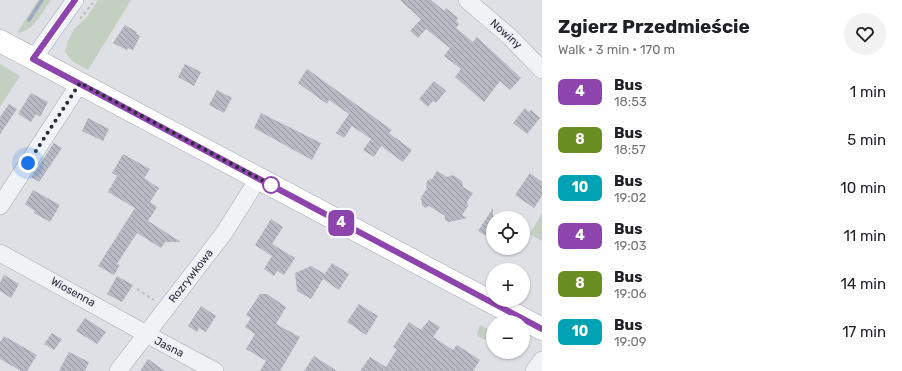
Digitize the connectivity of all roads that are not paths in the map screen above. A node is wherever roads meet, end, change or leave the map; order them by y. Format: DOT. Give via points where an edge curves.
graph roads {
  1 [pos="75,0"];
  2 [pos="467,0"];
  3 [pos="0,41"];
  4 [pos="33,59"];
  5 [pos="542,70"];
  6 [pos="80,83"];
  7 [pos="258,179"];
  8 [pos="0,206"];
  9 [pos="0,253"];
  10 [pos="542,329"];
  11 [pos="145,334"];
  12 [pos="542,360"];
  13 [pos="118,371"];
  14 [pos="215,371"];
  15 [pos="534,371"];
  1 -- 4 [label="street"];
  2 -- 5 [label="street, Nowiny" via="509,36"];
  3 -- 4 [label="main road"];
  4 -- 6 [label="main road"];
  6 -- 7 [label="main road"];
  6 -- 8 [label="street"];
  7 -- 10 [label="main road"];
  7 -- 11 [label="street, Rozrywkowa" via="224,233"];
  9 -- 11 [label="street, Wiosenna"];
  11 -- 13 [label="street, Rozrywkowa"];
  11 -- 14 [label="street, Jasna"];
  12 -- 15 [label="street"];
}
